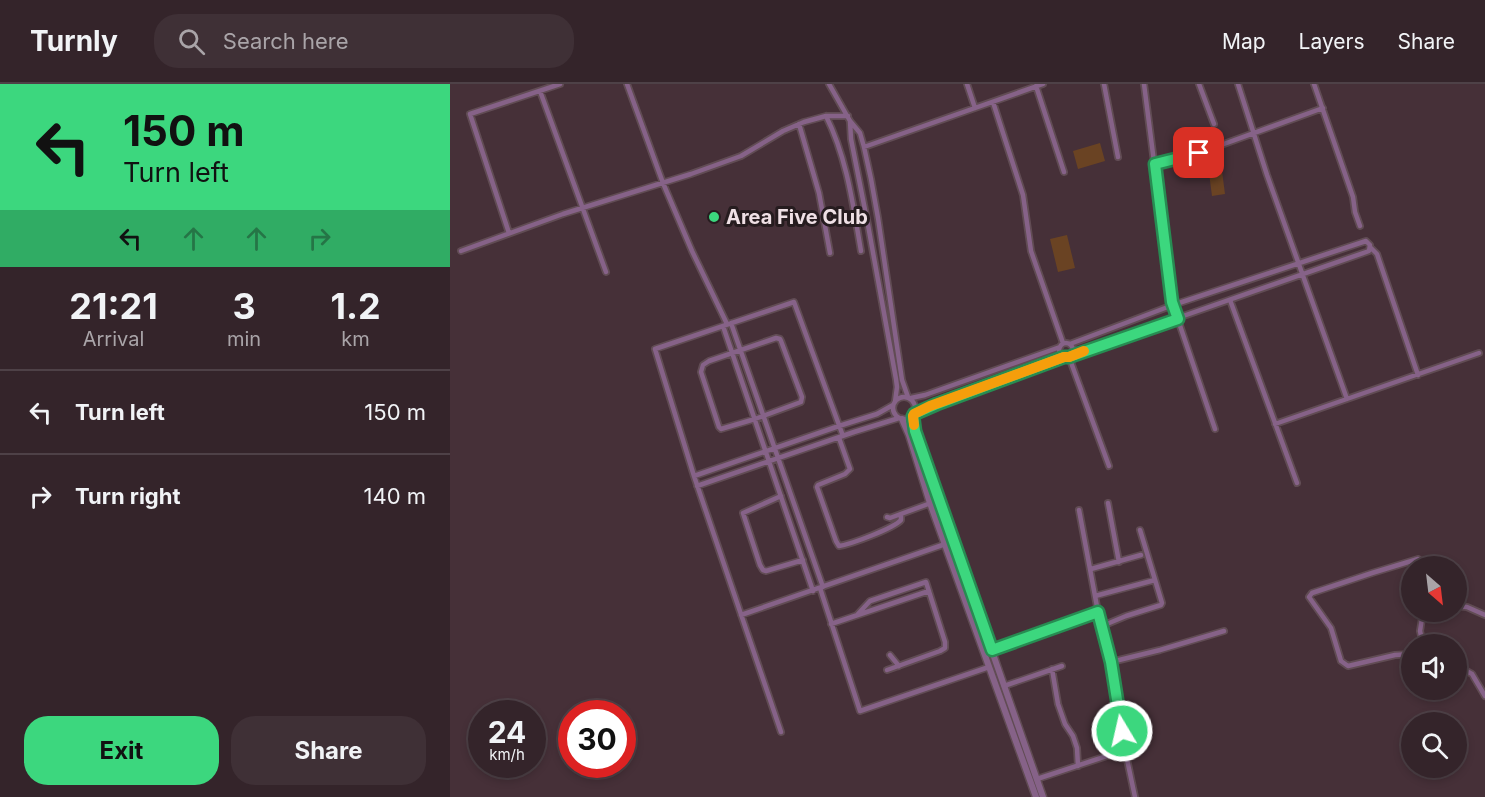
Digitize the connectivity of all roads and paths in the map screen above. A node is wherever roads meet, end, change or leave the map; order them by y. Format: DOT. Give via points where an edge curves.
graph roads {
  1 [pos="560,84"];
  2 [pos="627,84"];
  3 [pos="829,84"];
  4 [pos="967,84"];
  5 [pos="1043,84"];
  6 [pos="1104,84"];
  7 [pos="1144,84"];
  8 [pos="1199,84"];
  9 [pos="1238,84"];
  10 [pos="1314,84"];
  11 [pos="1035,85"];
  12 [pos="540,91"];
  13 [pos="993,102"];
  14 [pos="975,108"];
  15 [pos="1323,108"];
  16 [pos="826,116"];
  17 [pos="849,118"];
  18 [pos="799,124"];
  19 [pos="1214,124"];
  20 [pos="1254,134"];
  21 [pos="864,147"];
  22 [pos="1118,157"];
  23 [pos="1155,164"];
  24 [pos="1064,172"];
  25 [pos="663,183"];
  26 [pos="582,208"];
  27 [pos="1360,226"];
  28 [pos="509,233"];
  29 [pos="1370,247"];
  30 [pos="461,251"];
  31 [pos="861,251"];
  32 [pos="830,254"];
  33 [pos="1299,263"];
  34 [pos="606,272"];
  35 [pos="1304,274"];
  36 [pos="1230,300"];
  37 [pos="1173,305"];
  38 [pos="1178,319"];
  39 [pos="727,324"];
  40 [pos="1070,344"];
  41 [pos="1061,345"];
  42 [pos="740,350"];
  43 [pos="732,352"];
  44 [pos="1479,353"];
  45 [pos="1068,357"];
  46 [pos="1418,375"];
  47 [pos="909,398"];
  48 [pos="1347,399"];
  49 [pos="894,404"];
  50 [pos="914,415"];
  51 [pos="764,416"];
  52 [pos="755,419"];
  53 [pos="900,419"];
  54 [pos="1275,424"];
  55 [pos="839,426"];
  56 [pos="1215,429"];
  57 [pos="841,437"];
  58 [pos="775,448"];
  59 [pos="765,451"];
  60 [pos="778,458"];
  61 [pos="769,462"];
  62 [pos="1109,466"];
  63 [pos="693,476"];
  64 [pos="1297,483"];
  65 [pos="697,486"];
  66 [pos="781,496"];
  67 [pos="939,500"];
  68 [pos="1108,502"];
  69 [pos="930,503"];
  70 [pos="1079,510"];
  71 [pos="901,514"];
  72 [pos="887,517"];
  73 [pos="1140,530"];
  74 [pos="954,541"];
  75 [pos="946,545"];
  76 [pos="1141,555"];
  77 [pos="802,560"];
  78 [pos="1119,561"];
  79 [pos="1401,564"];
  80 [pos="1091,569"];
  81 [pos="1155,580"];
  82 [pos="822,588"];
  83 [pos="813,591"];
  84 [pos="929,591"];
  85 [pos="1095,596"];
  86 [pos="1467,607"];
  87 [pos="1098,612"];
  88 [pos="741,615"];
  89 [pos="857,615"];
  90 [pos="1485,615"];
  91 [pos="831,624"];
  92 [pos="1102,626"];
  93 [pos="1224,631"];
  94 [pos="992,650"];
  95 [pos="890,655"];
  96 [pos="1401,655"];
  97 [pos="1111,662"];
  98 [pos="899,666"];
  99 [pos="1062,666"];
  100 [pos="989,667"];
  101 [pos="1052,669"];
  102 [pos="887,670"];
  103 [pos="1467,672"];
  104 [pos="1004,686"];
  105 [pos="1485,696"];
  106 [pos="781,732"];
  107 [pos="1125,750"];
  108 [pos="1078,766"];
  109 [pos="1030,769"];
  110 [pos="1037,779"];
  111 [pos="1036,797"];
  112 [pos="1043,797"];
  113 [pos="1135,797"];
  1 -- 12 [label="street"];
  2 -- 25 [label="street"];
  3 -- 17 [label="street"];
  4 -- 14 [label="street"];
  5 -- 11 [label="street"];
  6 -- 22 [label="street"];
  7 -- 23 [label="street"];
  8 -- 19 [label="street"];
  9 -- 20 [label="street"];
  10 -- 15 [label="street"];
  11 -- 13 [label="street"];
  11 -- 24 [label="street"];
  12 -- 26 [label="street"];
  12 -- 28 [label="street" via="470,114"];
  13 -- 14 [label="street"];
  13 -- 41 [label="street" via="1023,195 1031,251"];
  14 -- 21 [label="street"];
  15 -- 20 [label="street"];
  15 -- 27 [label="street"];
  16 -- 17 [label="street"];
  16 -- 18 [label="street"];
  16 -- 31 [label="street" via="842,154"];
  17 -- 21 [label="street"];
  17 -- 49 [label="street" via="896,379"];
  18 -- 25 [label="street" via="741,156"];
  18 -- 32 [label="street" via="819,193"];
  20 -- 23 [label="street"];
  20 -- 33 [label="street"];
  21 -- 47 [label="street" via="902,380"];
  23 -- 37 [label="street"];
  25 -- 26 [label="street"];
  25 -- 39 [label="street"];
  26 -- 28 [label="street"];
  26 -- 34 [label="street"];
  28 -- 30 [label="street"];
  29 -- 33 [label="street" via="1366,241"];
  29 -- 35 [label="street" via="1369,251"];
  29 -- 46 [label="street" via="1377,254"];
  33 -- 35 [label="street"];
  33 -- 37 [label="street"];
  35 -- 36 [label="street"];
  35 -- 48 [label="street"];
  36 -- 38 [label="street"];
  36 -- 54 [label="street"];
  37 -- 38 [label="street"];
  37 -- 40 [label="street"];
  38 -- 45 [label="street"];
  38 -- 56 [label="street"];
  39 -- 42 [label="street"];
  39 -- 43 [label="street"];
  39 -- 55 [label="street" via="794,302"];
  39 -- 63 [label="street" via="656,349"];
  40 -- 41 [label="street"];
  40 -- 45 [label="street" via="1074,350"];
  41 -- 45 [label="street" via="1060,354"];
  41 -- 47 [label="street"];
  42 -- 43 [label="street"];
  42 -- 51 [label="street"];
  42 -- 51 [label="street" via="780,339 802,397 799,403"];
  43 -- 52 [label="street"];
  43 -- 52 [label="street" via="708,361 701,369 719,427"];
  44 -- 46 [label="street"];
  45 -- 50 [label="street"];
  45 -- 62 [label="street"];
  46 -- 48 [label="street"];
  47 -- 49 [label="street" via="901,397"];
  47 -- 50 [label="street" via="916,407"];
  48 -- 54 [label="street"];
  49 -- 53 [label="street" via="894,413"];
  49 -- 55 [label="street"];
  50 -- 53 [label="street"];
  50 -- 67 [label="street" via="915,431"];
  51 -- 52 [label="street"];
  51 -- 58 [label="street"];
  52 -- 59 [label="street"];
  53 -- 57 [label="street"];
  53 -- 69 [label="street" via="909,435"];
  54 -- 64 [label="street"];
  55 -- 57 [label="street"];
  55 -- 58 [label="street"];
  57 -- 60 [label="street"];
  57 -- 71 [label="street" via="850,469 817,488 839,546 899,523"];
  58 -- 59 [label="street"];
  58 -- 60 [label="street"];
  59 -- 61 [label="street"];
  59 -- 63 [label="street"];
  60 -- 61 [label="street"];
  60 -- 82 [label="street"];
  61 -- 65 [label="street"];
  61 -- 66 [label="street"];
  63 -- 65 [label="street"];
  65 -- 88 [label="street"];
  66 -- 77 [label="street"];
  66 -- 77 [label="street" via="743,513 753,545 766,571"];
  67 -- 69 [label="street"];
  67 -- 74 [label="street"];
  68 -- 78 [label="street"];
  69 -- 71 [label="street"];
  69 -- 75 [label="street"];
  70 -- 80 [label="street"];
  71 -- 72 [label="street"];
  73 -- 81 [label="street"];
  74 -- 75 [label="street"];
  74 -- 94 [label="street"];
  75 -- 82 [label="street"];
  75 -- 100 [label="street"];
  76 -- 78 [label="street"];
  77 -- 83 [label="street"];
  78 -- 80 [label="street"];
  79 -- 96 [label="street" via="1308,597 1331,628 1341,661 1348,666"];
  80 -- 85 [label="street"];
  81 -- 85 [label="street"];
  81 -- 92 [label="street" via="1161,606"];
  82 -- 83 [label="street"];
  82 -- 91 [label="street"];
  83 -- 88 [label="street"];
  84 -- 89 [label="street"];
  84 -- 89 [label="street" via="926,582 870,601"];
  84 -- 98 [label="street" via="945,648"];
  85 -- 87 [label="street"];
  86 -- 90 [label="street"];
  87 -- 92 [label="street"];
  87 -- 94 [label="street"];
  88 -- 106 [label="street"];
  89 -- 91 [label="street"];
  91 -- 100 [label="street" via="860,711"];
  92 -- 97 [label="street"];
  93 -- 97 [label="street"];
  94 -- 104 [label="street"];
  95 -- 98 [label="street"];
  97 -- 107 [label="street"];
  98 -- 102 [label="street"];
  99 -- 101 [label="street"];
  100 -- 109 [label="street"];
  101 -- 104 [label="street"];
  101 -- 108 [label="street" via="1058,704 1077,748"];
  103 -- 105 [label="street" via="1474,676"];
  104 -- 109 [label="street"];
  107 -- 108 [label="street"];
  107 -- 113 [label="street"];
  108 -- 110 [label="street"];
  109 -- 110 [label="street"];
  109 -- 111 [label="street"];
  110 -- 112 [label="street"];
}
